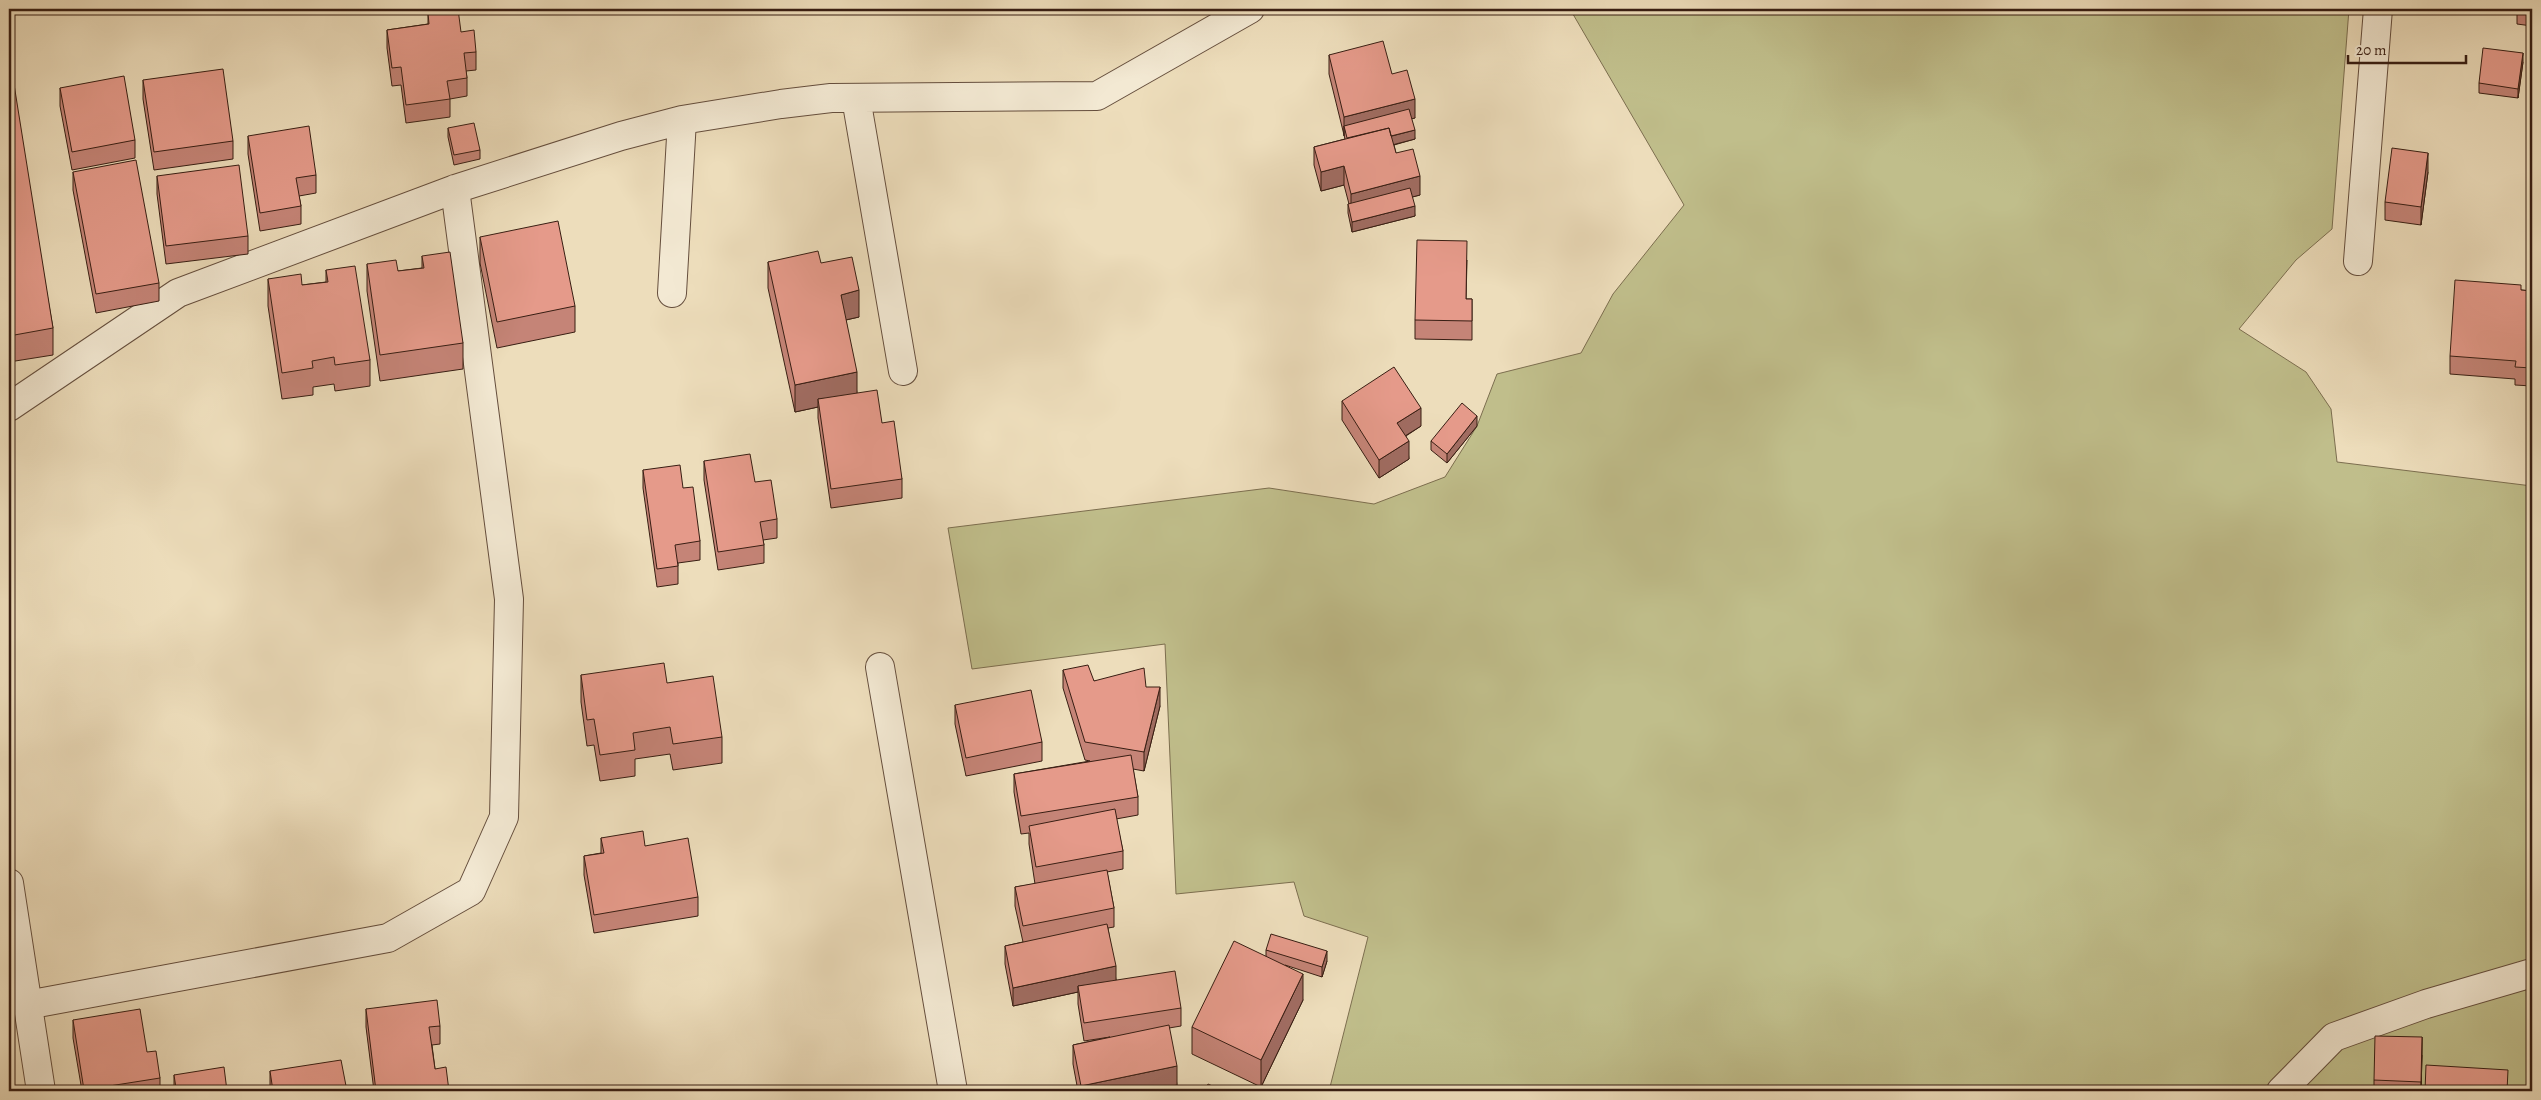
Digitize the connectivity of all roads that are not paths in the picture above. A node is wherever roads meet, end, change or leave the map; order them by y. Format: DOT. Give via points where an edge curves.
graph roads {
  1 [pos="1250,9"];
  2 [pos="2378,9"];
  3 [pos="856,98"];
  4 [pos="682,120"];
  5 [pos="454,189"];
  6 [pos="2358,261"];
  7 [pos="672,293"];
  8 [pos="902,371"];
  9 [pos="9,407"];
  10 [pos="880,667"];
  11 [pos="9,883"];
  12 [pos="2532,974"];
  13 [pos="28,1005"];
  14 [pos="41,1091"];
  15 [pos="953,1091"];
  16 [pos="2281,1091"];
  1 -- 3 [label="street" via="1097,96"];
  2 -- 6 [label="street"];
  3 -- 4 [label="street" via="817,100"];
  3 -- 8 [label="street"];
  4 -- 5 [label="street"];
  4 -- 7 [label="street"];
  5 -- 9 [label="street" via="178,293"];
  5 -- 13 [label="street" via="510,599 504,817 471,891 388,938"];
  10 -- 15 [label="street"];
  11 -- 13 [label="street"];
  12 -- 16 [label="street" via="2426,1004 2334,1037"];
  13 -- 14 [label="street"];
}
